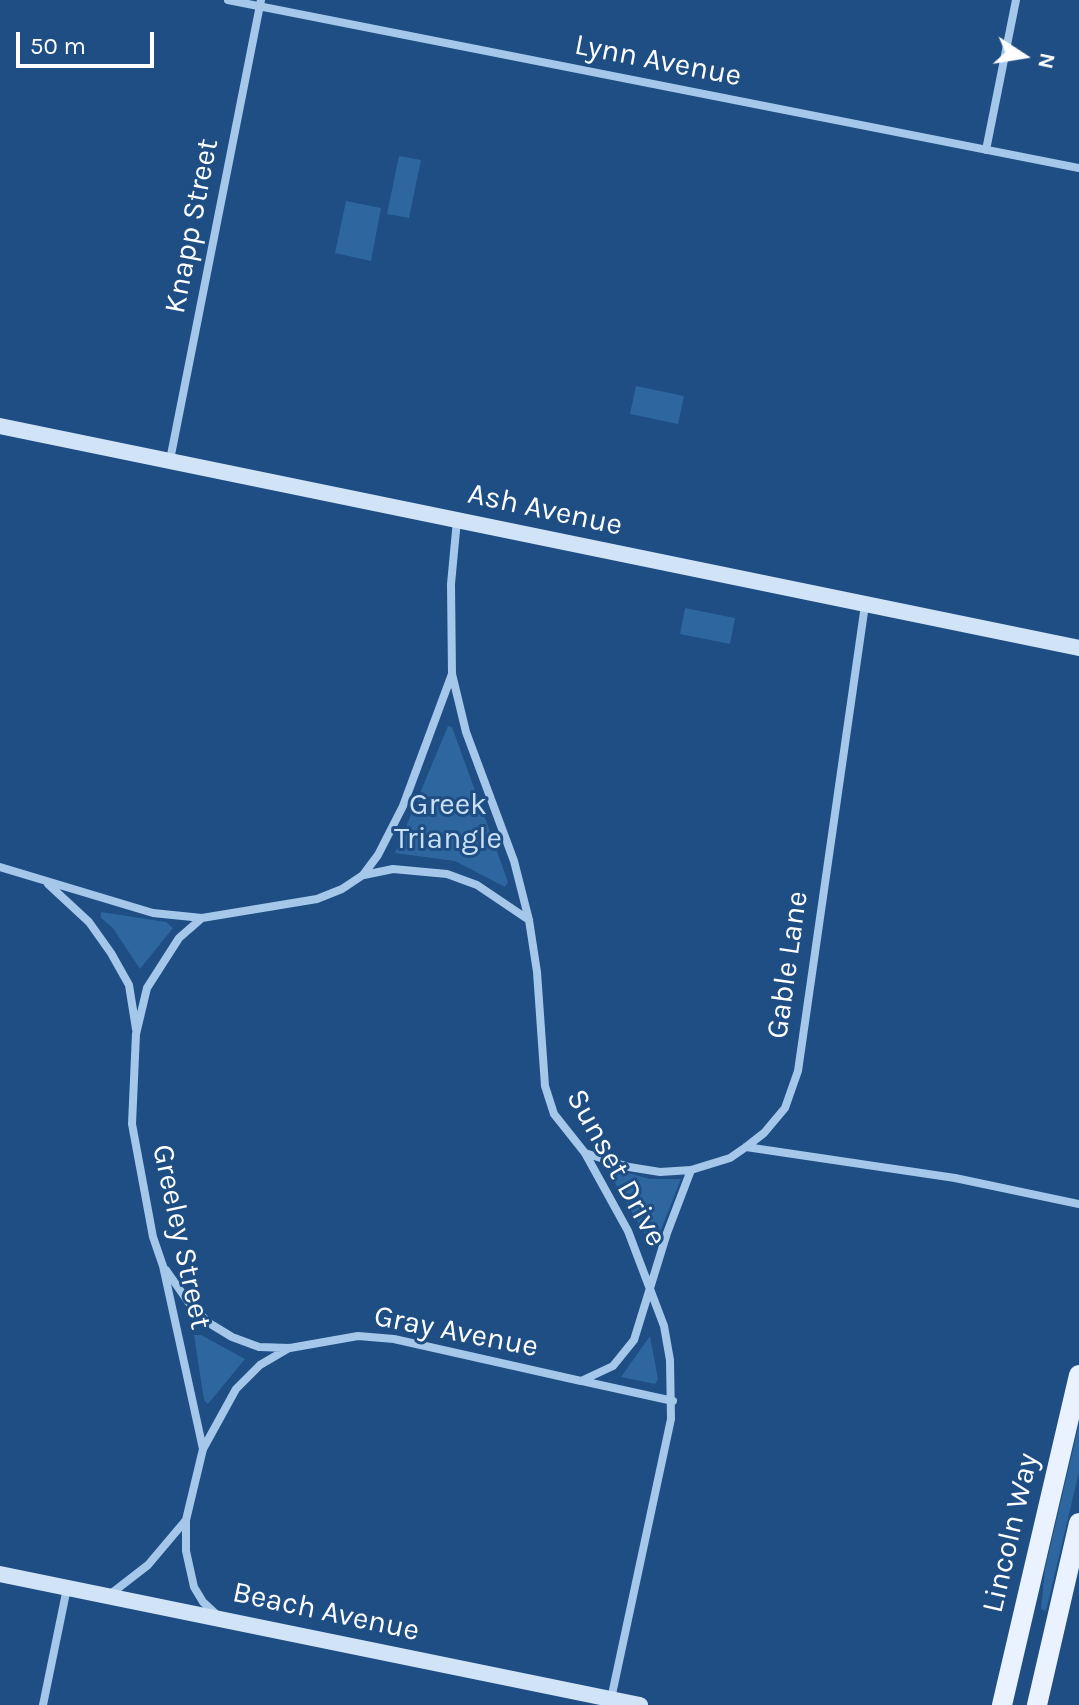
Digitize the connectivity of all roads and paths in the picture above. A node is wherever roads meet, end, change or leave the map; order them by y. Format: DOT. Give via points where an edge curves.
graph roads {
  1 [pos="228,0"];
  2 [pos="1016,0"];
  3 [pos="261,3"];
  4 [pos="986,150"];
  5 [pos="1079,168"];
  6 [pos="0,426"];
  7 [pos="170,461"];
  8 [pos="457,520"];
  9 [pos="865,604"];
  10 [pos="1079,648"];
  11 [pos="452,674"];
  12 [pos="0,867"];
  13 [pos="363,875"];
  14 [pos="45,881"];
  15 [pos="202,918"];
  16 [pos="529,920"];
  17 [pos="136,1034"];
  18 [pos="746,1147"];
  19 [pos="585,1153"];
  20 [pos="691,1170"];
  21 [pos="1079,1204"];
  22 [pos="163,1266"];
  23 [pos="651,1285"];
  24 [pos="290,1348"];
  25 [pos="1079,1375"];
  26 [pos="581,1381"];
  27 [pos="673,1401"];
  28 [pos="203,1449"];
  29 [pos="186,1520"];
  30 [pos="1079,1523"];
  31 [pos="1,1573"];
  32 [pos="67,1587"];
  33 [pos="108,1596"];
  34 [pos="222,1619"];
  35 [pos="611,1699"];
  36 [pos="43,1705"];
  37 [pos="640,1705"];
  38 [pos="1002,1705"];
  39 [pos="1037,1705"];
  1 -- 3 [label="street, Lynn Avenue"];
  2 -- 4 [label="street"];
  3 -- 4 [label="street, Lynn Avenue"];
  3 -- 7 [label="street, Knapp Street"];
  4 -- 5 [label="street, Lynn Avenue"];
  6 -- 7 [label="street, Ash Avenue"];
  7 -- 8 [label="street, Ash Avenue"];
  8 -- 9 [label="street, Ash Avenue"];
  8 -- 11 [label="street, Sunset Drive"];
  9 -- 10 [label="street, Ash Avenue"];
  9 -- 18 [label="street, Gable Lane" via="798,1071 785,1108"];
  11 -- 13 [label="street" via="403,806"];
  11 -- 16 [label="street, Sunset Drive"];
  12 -- 14 [label="street"];
  13 -- 15 [label="street" via="322,897"];
  13 -- 16 [label="street" via="393,869 447,874 477,885"];
  14 -- 15 [label="street" via="153,913"];
  14 -- 17 [label="street" via="89,922 111,953 129,985"];
  15 -- 17 [label="street" via="179,938 147,988"];
  16 -- 19 [label="street, Sunset Drive" via="545,1086 554,1114"];
  17 -- 22 [label="street, Greeley Street" via="132,1124"];
  18 -- 20 [label="street, Gable Lane"];
  18 -- 21 [label="street" via="955,1178"];
  19 -- 20 [label="street, Gable Lane" via="660,1172"];
  19 -- 23 [label="street, Sunset Drive"];
  20 -- 23 [label="street"];
  22 -- 24 [label="street, Gray Avenue" via="209,1323 259,1347"];
  22 -- 28 [label="street, Greeley Street"];
  23 -- 26 [label="street" via="634,1340 613,1366"];
  23 -- 27 [label="street, Sunset Drive" via="664,1326"];
  24 -- 26 [label="street, Gray Avenue" via="358,1336 394,1339"];
  24 -- 28 [label="street, Greeley Street" via="260,1365 236,1389"];
  25 -- 38 [label="main road, Lincoln Way"];
  26 -- 27 [label="street, Gray Avenue"];
  27 -- 35 [label="street, Sunset Drive"];
  28 -- 29 [label="street, Greeley Street"];
  29 -- 33 [label="street, Greeley Street" via="148,1565"];
  29 -- 34 [label="street, Greeley Street" via="194,1587"];
  30 -- 39 [label="main road"];
  31 -- 32 [label="street, Beach Avenue"];
  32 -- 33 [label="street, Beach Avenue"];
  32 -- 36 [label="street"];
  33 -- 34 [label="street, Beach Avenue"];
  34 -- 35 [label="street, Beach Avenue"];
  35 -- 37 [label="street, Beach Avenue"];
}
